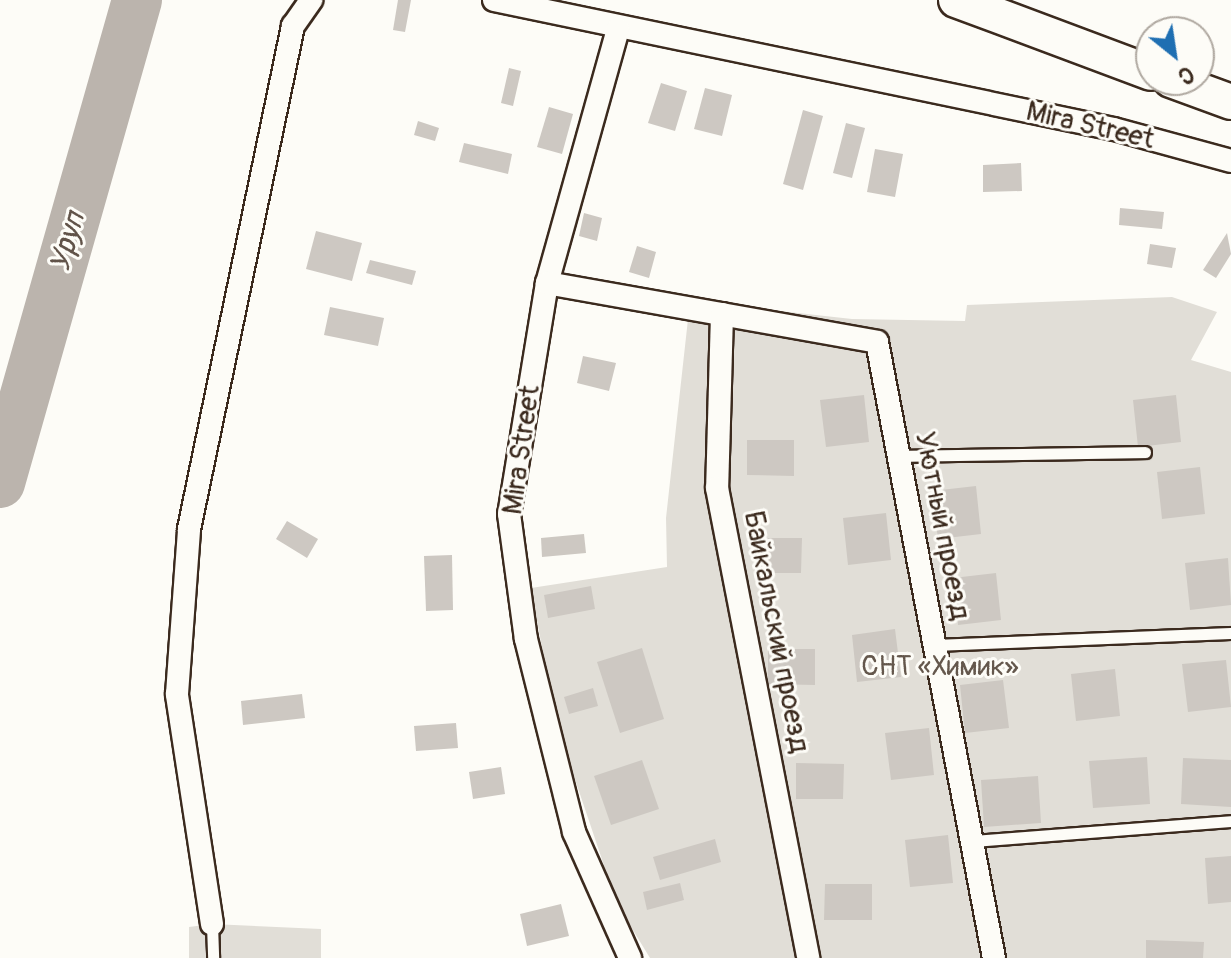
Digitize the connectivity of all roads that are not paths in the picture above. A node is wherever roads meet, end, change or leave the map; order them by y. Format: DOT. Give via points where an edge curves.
graph roads {
  1 [pos="311,0"];
  2 [pos="494,0"];
  3 [pos="956,0"];
  4 [pos="618,29"];
  5 [pos="1135,67"];
  6 [pos="1231,161"];
  7 [pos="547,283"];
  8 [pos="722,314"];
  9 [pos="1145,452"];
  10 [pos="899,456"];
  11 [pos="1231,633"];
  12 [pos="934,645"];
  13 [pos="1231,821"];
  14 [pos="972,841"];
  15 [pos="212,924"];
  16 [pos="213,958"];
  17 [pos="630,958"];
  18 [pos="808,958"];
  19 [pos="994,958"];
  1 -- 15 [label="street" via="293,26 189,529 177,694"];
  2 -- 4 [label="street, Mira Street"];
  3 -- 5 [label="main road"];
  4 -- 6 [label="street, Mira Street" via="1114,129"];
  4 -- 7 [label="street, Mira Street"];
  7 -- 8 [label="street"];
  7 -- 17 [label="street, Mira Street" via="509,514 526,639 574,832"];
  8 -- 10 [label="street, Уютный проезд" via="877,342"];
  8 -- 18 [label="street, Байкальский проезд" via="717,488"];
  9 -- 10 [label="lane"];
  10 -- 12 [label="street, Уютный проезд"];
  11 -- 12 [label="lane"];
  12 -- 14 [label="street, Уютный проезд"];
  13 -- 14 [label="lane"];
  14 -- 19 [label="street, Уютный проезд"];
  15 -- 16 [label="lane"];
}
